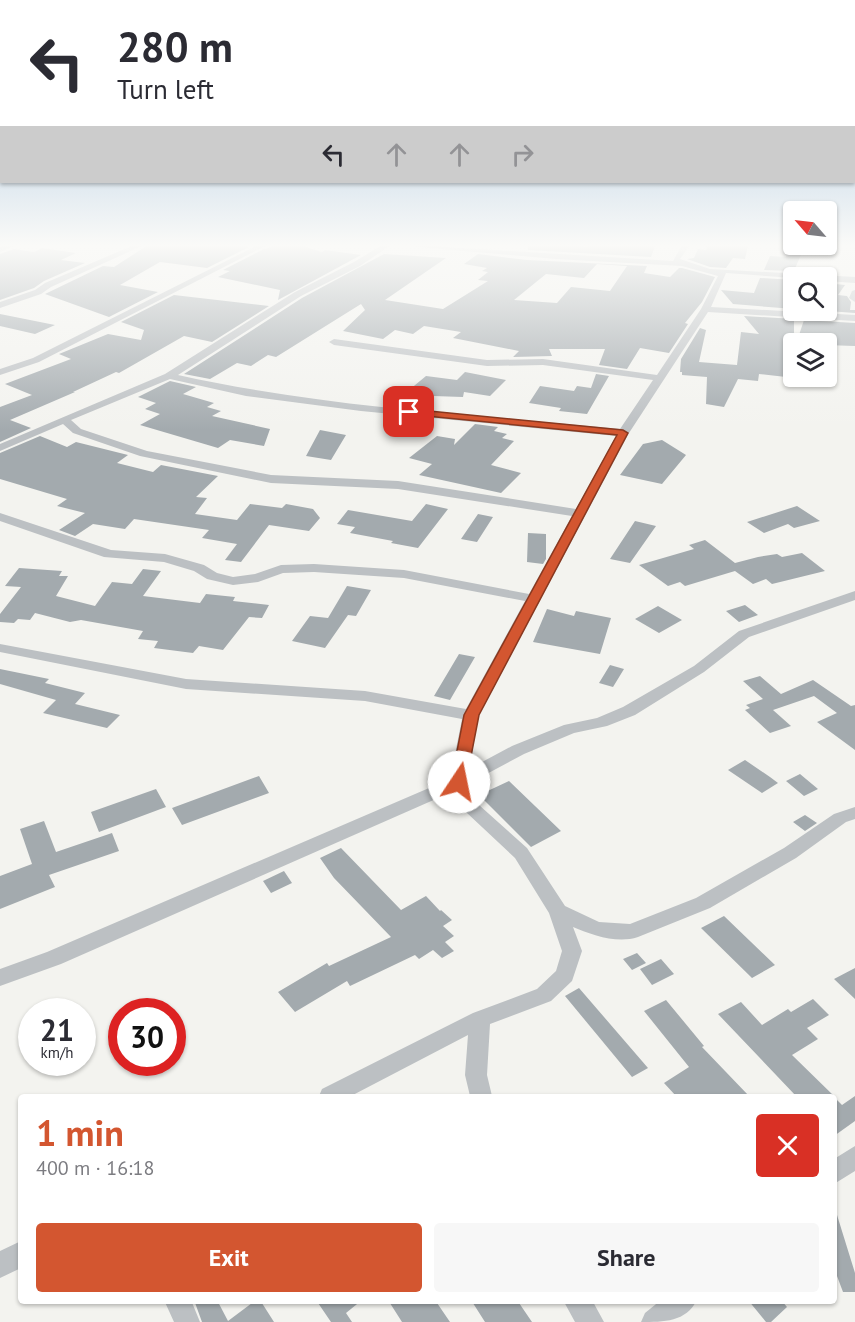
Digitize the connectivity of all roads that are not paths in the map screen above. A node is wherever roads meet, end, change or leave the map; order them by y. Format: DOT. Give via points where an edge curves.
graph roads {
  1 [pos="140,307"];
  2 [pos="278,307"];
  3 [pos="705,309"];
  4 [pos="855,318"];
  5 [pos="334,342"];
  6 [pos="0,372"];
  7 [pos="169,376"];
  8 [pos="660,378"];
  9 [pos="64,419"];
  10 [pos="623,433"];
  11 [pos="0,448"];
  12 [pos="580,513"];
  13 [pos="0,517"];
  14 [pos="855,595"];
  15 [pos="534,599"];
  16 [pos="0,648"];
  17 [pos="471,715"];
  18 [pos="459,782"];
  19 [pos="855,813"];
  20 [pos="558,911"];
  21 [pos="0,978"];
  22 [pos="480,1019"];
  23 [pos="334,1094"];
  24 [pos="481,1094"];
  25 [pos="855,1157"];
  26 [pos="837,1171"];
  27 [pos="18,1256"];
  28 [pos="0,1265"];
  29 [pos="179,1304"];
  30 [pos="579,1304"];
  31 [pos="679,1304"];
  32 [pos="187,1322"];
  33 [pos="591,1322"];
  34 [pos="654,1322"];
  1 -- 6 [label="street" via="36,360"];
  2 -- 7 [label="street"];
  3 -- 4 [label="street"];
  3 -- 8 [label="street"];
  5 -- 8 [label="street" via="487,363 543,362"];
  7 -- 9 [label="street"];
  7 -- 10 [label="street" via="246,393 361,408"];
  8 -- 10 [label="street"];
  9 -- 11 [label="street"];
  9 -- 12 [label="street" via="77,431 144,454 271,479 398,485"];
  10 -- 12 [label="street"];
  12 -- 15 [label="street"];
  13 -- 15 [label="street" via="109,554 165,558 233,581 258,578 280,569 314,568 404,574"];
  14 -- 18 [label="street" via="744,634 699,669 629,711 518,750"];
  15 -- 17 [label="street"];
  16 -- 17 [label="street" via="186,684 365,696"];
  17 -- 18 [label="street"];
  18 -- 20 [label="street" via="473,809 521,853"];
  18 -- 21 [label="street"];
  19 -- 20 [label="street" via="840,818 790,853 702,903 631,932 597,929"];
  20 -- 22 [label="street" via="572,951 565,975 544,994"];
  22 -- 23 [label="street"];
  22 -- 24 [label="street" via="476,1075"];
  25 -- 26 [label="street"];
  27 -- 28 [label="street"];
  29 -- 32 [label="street"];
  30 -- 33 [label="street"];
  31 -- 34 [label="street"];
}
